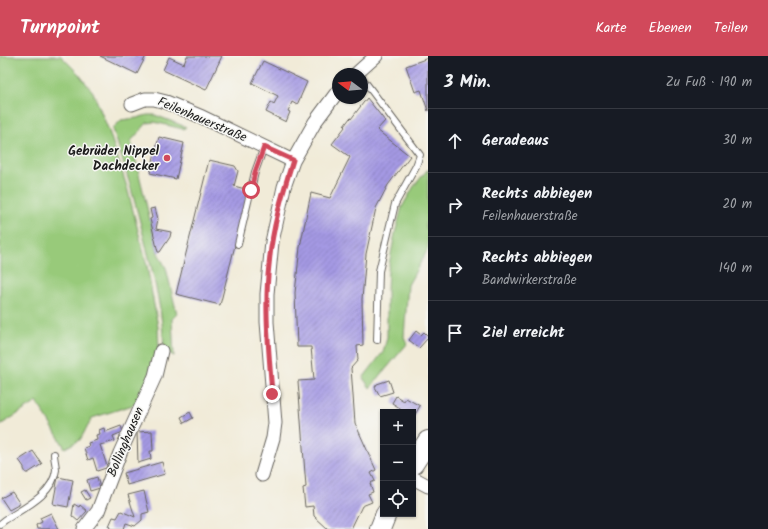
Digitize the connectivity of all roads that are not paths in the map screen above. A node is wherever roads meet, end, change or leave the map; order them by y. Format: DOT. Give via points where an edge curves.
graph roads {
  1 [pos="376,56"];
  2 [pos="365,68"];
  3 [pos="368,86"];
  4 [pos="332,99"];
  5 [pos="132,104"];
  6 [pos="264,147"];
  7 [pos="293,160"];
  8 [pos="238,244"];
  9 [pos="377,340"];
  10 [pos="161,351"];
  11 [pos="428,441"];
  12 [pos="54,454"];
  13 [pos="416,459"];
  14 [pos="262,475"];
  15 [pos="416,480"];
  16 [pos="428,486"];
  17 [pos="385,517"];
  18 [pos="0,524"];
  19 [pos="84,529"];
  20 [pos="380,529"];
  1 -- 2 [label="street"];
  3 -- 9 [label="lane" via="420,155 393,211 379,272"];
  4 -- 7 [label="street"];
  5 -- 6 [label="street, Feilenhauerstraße" via="145,99 166,102"];
  6 -- 7 [label="street, Feilenhauerstraße"];
  6 -- 8 [label="lane" via="255,172"];
  7 -- 14 [label="street" via="276,219 269,266 267,322 275,423"];
  10 -- 19 [label="street, Bollinghausen" via="155,376 120,453 98,511"];
  11 -- 13 [label="main road"];
  12 -- 18 [label="lane" via="56,471 45,493"];
  15 -- 16 [label="street"];
  17 -- 20 [label="main road"];
}
